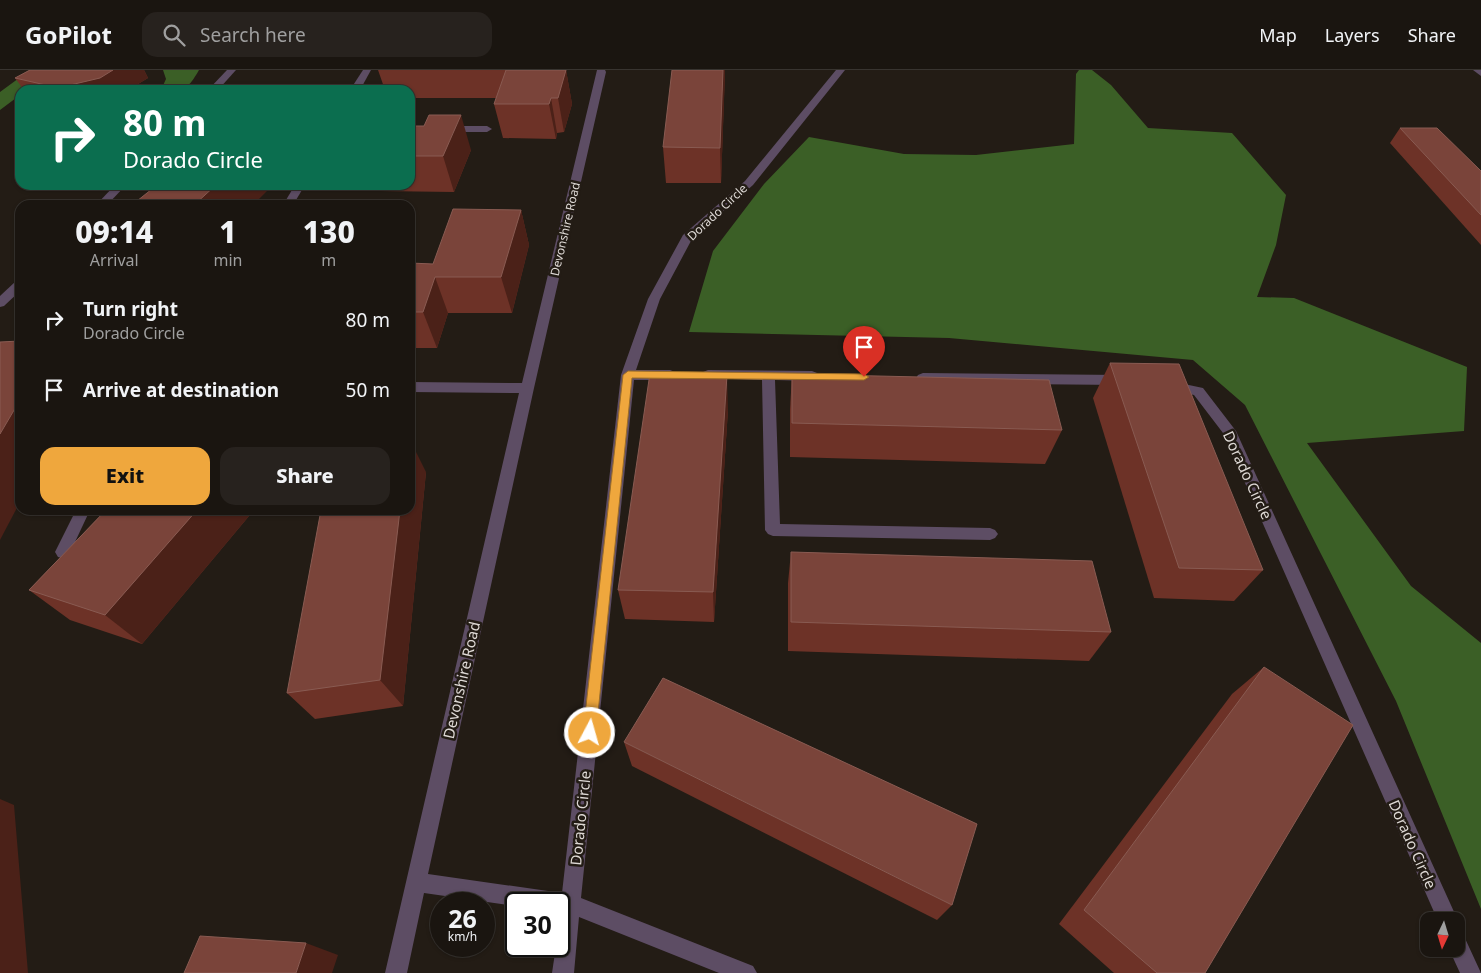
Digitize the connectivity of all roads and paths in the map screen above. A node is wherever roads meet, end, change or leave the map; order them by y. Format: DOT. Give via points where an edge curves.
graph roads {
  1 [pos="232,70"];
  2 [pos="367,70"];
  3 [pos="601,70"];
  4 [pos="841,70"];
  5 [pos="1477,70"];
  6 [pos="1481,73"];
  7 [pos="218,85"];
  8 [pos="358,85"];
  9 [pos="415,129"];
  10 [pos="487,129"];
  11 [pos="116,190"];
  12 [pos="106,200"];
  13 [pos="15,289"];
  14 [pos="0,303"];
  15 [pos="628,375"];
  16 [pos="768,376"];
  17 [pos="827,377"];
  18 [pos="906,377"];
  19 [pos="1141,380"];
  20 [pos="1160,384"];
  21 [pos="415,388"];
  22 [pos="527,388"];
  23 [pos="80,515"];
  24 [pos="990,534"];
  25 [pos="62,552"];
  26 [pos="416,882"];
  27 [pos="571,904"];
  28 [pos="1444,912"];
  29 [pos="1464,958"];
  30 [pos="396,973"];
  31 [pos="563,973"];
  32 [pos="746,973"];
  33 [pos="1471,973"];
  1 -- 7 [label="street"];
  2 -- 8 [label="street"];
  3 -- 22 [label="street, Devonshire Road"];
  4 -- 15 [label="street, Dorado Circle" via="749,183 687,237 654,299"];
  5 -- 6 [label="street"];
  9 -- 10 [label="street"];
  11 -- 12 [label="street"];
  13 -- 14 [label="street"];
  15 -- 16 [label="street"];
  15 -- 27 [label="street, Dorado Circle"];
  16 -- 17 [label="street"];
  16 -- 24 [label="street" via="773,530"];
  18 -- 19 [label="street"];
  20 -- 28 [label="street, Dorado Circle" via="1198,391 1229,431"];
  21 -- 22 [label="street"];
  22 -- 26 [label="street, Devonshire Road"];
  23 -- 25 [label="street"];
  26 -- 27 [label="street"];
  26 -- 30 [label="street, Devonshire Road"];
  27 -- 31 [label="street, Dorado Circle"];
  27 -- 32 [label="street"];
  29 -- 33 [label="street"];
}
